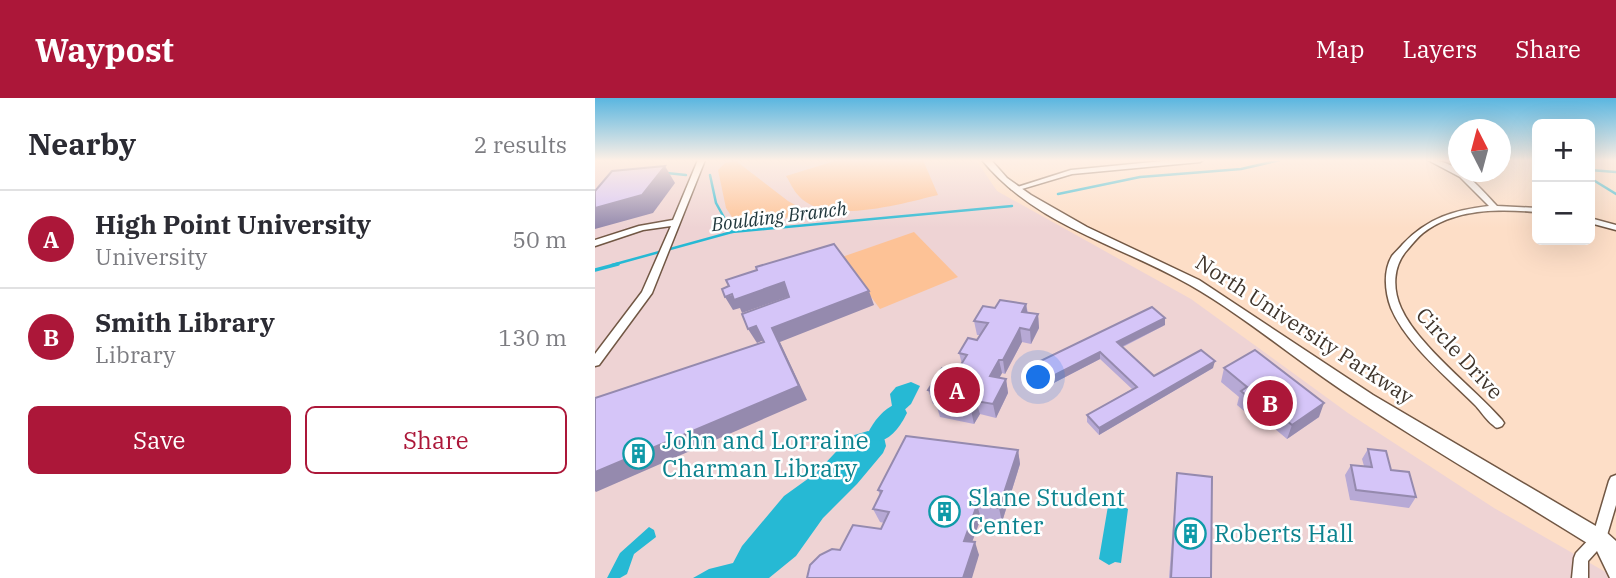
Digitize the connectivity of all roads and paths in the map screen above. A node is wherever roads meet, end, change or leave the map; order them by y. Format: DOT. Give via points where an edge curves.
graph roads {
  1 [pos="693,182"];
  2 [pos="1008,182"];
  3 [pos="1037,182"];
  4 [pos="1470,182"];
  5 [pos="1015,189"];
  6 [pos="1495,208"];
  7 [pos="1532,210"];
  8 [pos="677,222"];
  9 [pos="1595,222"];
  10 [pos="1616,228"];
  11 [pos="595,243"];
  12 [pos="595,362"];
  13 [pos="1498,423"];
  14 [pos="1616,481"];
  15 [pos="1607,541"];
  16 [pos="1616,553"];
  17 [pos="1616,575"];
  18 [pos="1580,578"];
  1 -- 8 [label="street"];
  2 -- 5 [label="main road, North University Parkway"];
  3 -- 5 [label="street"];
  4 -- 6 [label="street"];
  5 -- 15 [label="main road, North University Parkway" via="1236,307 1367,399"];
  6 -- 7 [label="street, Circle Drive"];
  6 -- 13 [label="street, Circle Drive" via="1457,214 1425,227 1400,250 1390,275 1401,319 1435,361"];
  8 -- 11 [label="street"];
  8 -- 12 [label="street" via="647,293"];
  9 -- 10 [label="street"];
  14 -- 15 [label="street"];
  15 -- 16 [label="main road, North University Parkway"];
  15 -- 17 [label="street"];
  15 -- 18 [label="street" via="1581,558"];
}
